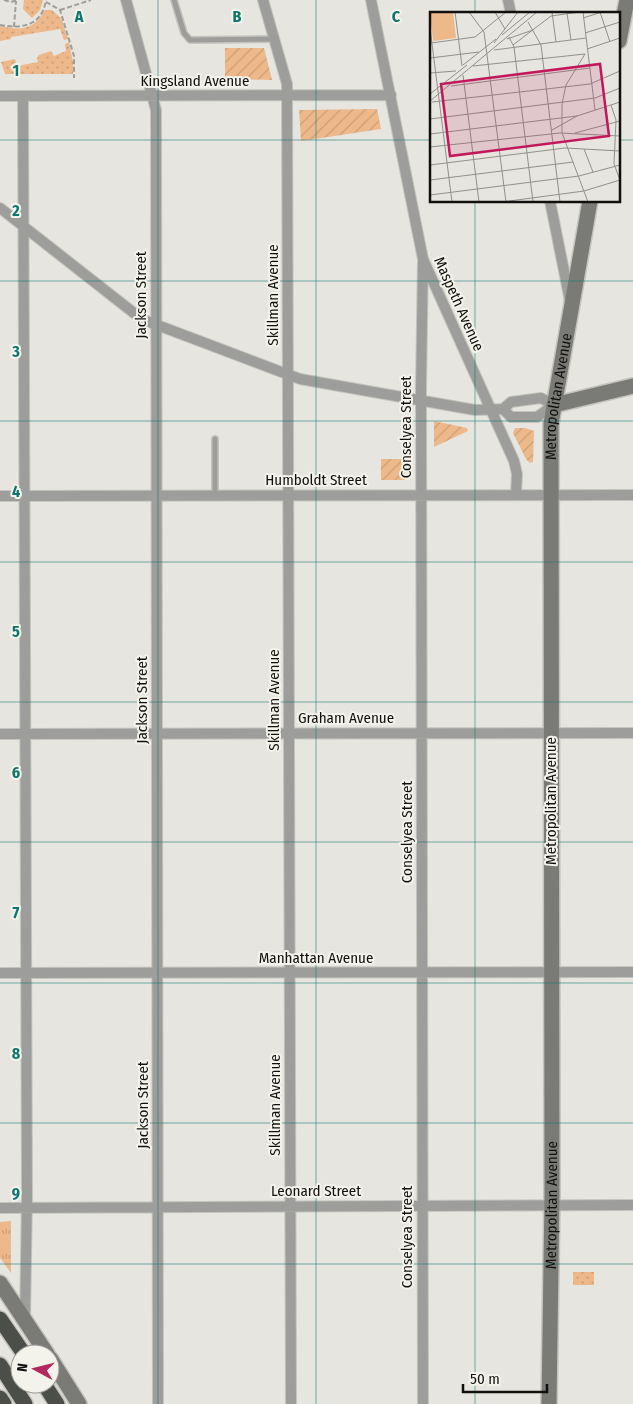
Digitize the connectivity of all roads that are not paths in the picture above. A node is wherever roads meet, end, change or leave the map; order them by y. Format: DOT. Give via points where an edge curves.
graph roads {
  1 [pos="126,0"];
  2 [pos="174,0"];
  3 [pos="263,0"];
  4 [pos="371,0"];
  5 [pos="627,0"];
  6 [pos="620,37"];
  7 [pos="274,39"];
  8 [pos="287,95"];
  9 [pos="391,95"];
  10 [pos="0,96"];
  11 [pos="23,96"];
  12 [pos="152,96"];
  13 [pos="550,202"];
  14 [pos="590,202"];
  15 [pos="0,208"];
  16 [pos="24,227"];
  17 [pos="423,259"];
  18 [pos="571,307"];
  19 [pos="156,325"];
  20 [pos="289,374"];
  21 [pos="633,386"];
  22 [pos="421,402"];
  23 [pos="554,406"];
  24 [pos="503,410"];
  25 [pos="490,411"];
  26 [pos="215,439"];
  27 [pos="516,494"];
  28 [pos="289,495"];
  29 [pos="421,495"];
  30 [pos="550,495"];
  31 [pos="633,495"];
  32 [pos="0,496"];
  33 [pos="24,496"];
  34 [pos="157,496"];
  35 [pos="215,496"];
  36 [pos="422,733"];
  37 [pos="633,733"];
  38 [pos="0,734"];
  39 [pos="25,734"];
  40 [pos="157,734"];
  41 [pos="289,734"];
  42 [pos="551,734"];
  43 [pos="422,972"];
  44 [pos="552,972"];
  45 [pos="633,972"];
  46 [pos="0,973"];
  47 [pos="25,973"];
  48 [pos="158,973"];
  49 [pos="290,973"];
  50 [pos="633,1205"];
  51 [pos="158,1206"];
  52 [pos="422,1206"];
  53 [pos="552,1206"];
  54 [pos="27,1207"];
  55 [pos="291,1207"];
  56 [pos="0,1208"];
  57 [pos="0,1283"];
  58 [pos="0,1318"];
  59 [pos="26,1320"];
  60 [pos="17,1344"];
  61 [pos="41,1344"];
  62 [pos="0,1365"];
  63 [pos="60,1374"];
  64 [pos="0,1398"];
  65 [pos="4,1404"];
  66 [pos="26,1404"];
  67 [pos="79,1404"];
  68 [pos="158,1404"];
  69 [pos="291,1404"];
  70 [pos="423,1404"];
  71 [pos="549,1404"];
  1 -- 12 [label="street, Jackson Street"];
  2 -- 7 [label="lane" via="184,33 190,40"];
  3 -- 7 [label="street, Skillman Avenue"];
  4 -- 9 [label="street, Maspeth Avenue"];
  5 -- 6 [label="main road"];
  7 -- 8 [label="street, Skillman Avenue"];
  8 -- 9 [label="street, Kingsland Avenue"];
  8 -- 12 [label="street, Kingsland Avenue"];
  8 -- 20 [label="street, Skillman Avenue"];
  9 -- 17 [label="street, Maspeth Avenue"];
  10 -- 11 [label="street, Kingsland Avenue"];
  11 -- 12 [label="street, Kingsland Avenue"];
  11 -- 16 [label="street"];
  12 -- 19 [label="street, Jackson Street" via="156,110"];
  13 -- 18 [label="street"];
  14 -- 18 [label="main road, Metropolitan Avenue"];
  15 -- 16 [label="street"];
  16 -- 19 [label="street" via="139,317"];
  16 -- 33 [label="street"];
  17 -- 22 [label="street, Conselyea Street"];
  17 -- 25 [label="street, Maspeth Avenue"];
  18 -- 23 [label="main road, Metropolitan Avenue"];
  19 -- 20 [label="street"];
  19 -- 34 [label="street, Jackson Street"];
  20 -- 22 [label="street" via="300,379"];
  20 -- 28 [label="street, Skillman Avenue"];
  21 -- 23 [label="main road"];
  22 -- 25 [label="street"];
  22 -- 29 [label="street, Conselyea Street"];
  23 -- 24 [label="street" via="541,398 511,402"];
  23 -- 24 [label="street" via="537,417 511,417"];
  23 -- 30 [label="main road, Metropolitan Avenue"];
  24 -- 25 [label="street"];
  25 -- 27 [label="street, Maspeth Avenue" via="514,461 518,474"];
  26 -- 35 [label="lane"];
  27 -- 29 [label="street, Humboldt Street"];
  27 -- 30 [label="street, Humboldt Street"];
  28 -- 29 [label="street, Humboldt Street"];
  28 -- 35 [label="street, Humboldt Street"];
  28 -- 41 [label="street, Skillman Avenue"];
  29 -- 36 [label="street, Conselyea Street"];
  30 -- 31 [label="street, Humboldt Street"];
  30 -- 42 [label="main road, Metropolitan Avenue"];
  32 -- 33 [label="street, Humboldt Street"];
  33 -- 34 [label="street, Humboldt Street"];
  33 -- 39 [label="street"];
  34 -- 35 [label="street, Humboldt Street"];
  34 -- 40 [label="street, Jackson Street"];
  36 -- 41 [label="street, Graham Avenue"];
  36 -- 42 [label="street, Graham Avenue"];
  36 -- 43 [label="street, Conselyea Street"];
  37 -- 42 [label="street, Graham Avenue"];
  38 -- 39 [label="street, Graham Avenue"];
  39 -- 40 [label="street, Graham Avenue"];
  39 -- 47 [label="street"];
  40 -- 41 [label="street, Graham Avenue"];
  40 -- 48 [label="street, Jackson Street"];
  41 -- 49 [label="street, Skillman Avenue"];
  42 -- 44 [label="main road, Metropolitan Avenue"];
  43 -- 44 [label="street, Manhattan Avenue"];
  43 -- 49 [label="street, Manhattan Avenue"];
  43 -- 52 [label="street, Conselyea Street"];
  44 -- 45 [label="street, Manhattan Avenue"];
  44 -- 53 [label="main road, Metropolitan Avenue"];
  46 -- 47 [label="street, Manhattan Avenue"];
  47 -- 48 [label="street, Manhattan Avenue"];
  47 -- 54 [label="street"];
  48 -- 49 [label="street, Manhattan Avenue"];
  48 -- 51 [label="street, Jackson Street"];
  49 -- 55 [label="street, Skillman Avenue"];
  50 -- 53 [label="street, Leonard Street"];
  51 -- 54 [label="street, Leonard Street"];
  51 -- 55 [label="street, Leonard Street"];
  51 -- 68 [label="street, Jackson Street"];
  52 -- 53 [label="street, Leonard Street"];
  52 -- 55 [label="street, Leonard Street"];
  52 -- 70 [label="street, Conselyea Street"];
  53 -- 71 [label="main road, Metropolitan Avenue"];
  54 -- 56 [label="street, Leonard Street"];
  54 -- 59 [label="street"];
  55 -- 69 [label="street, Skillman Avenue"];
  57 -- 59 [label="main road"];
  58 -- 60 [label="highway"];
  59 -- 61 [label="main road"];
  62 -- 66 [label="highway"];
  63 -- 67 [label="main road"];
  64 -- 65 [label="highway"];
}
